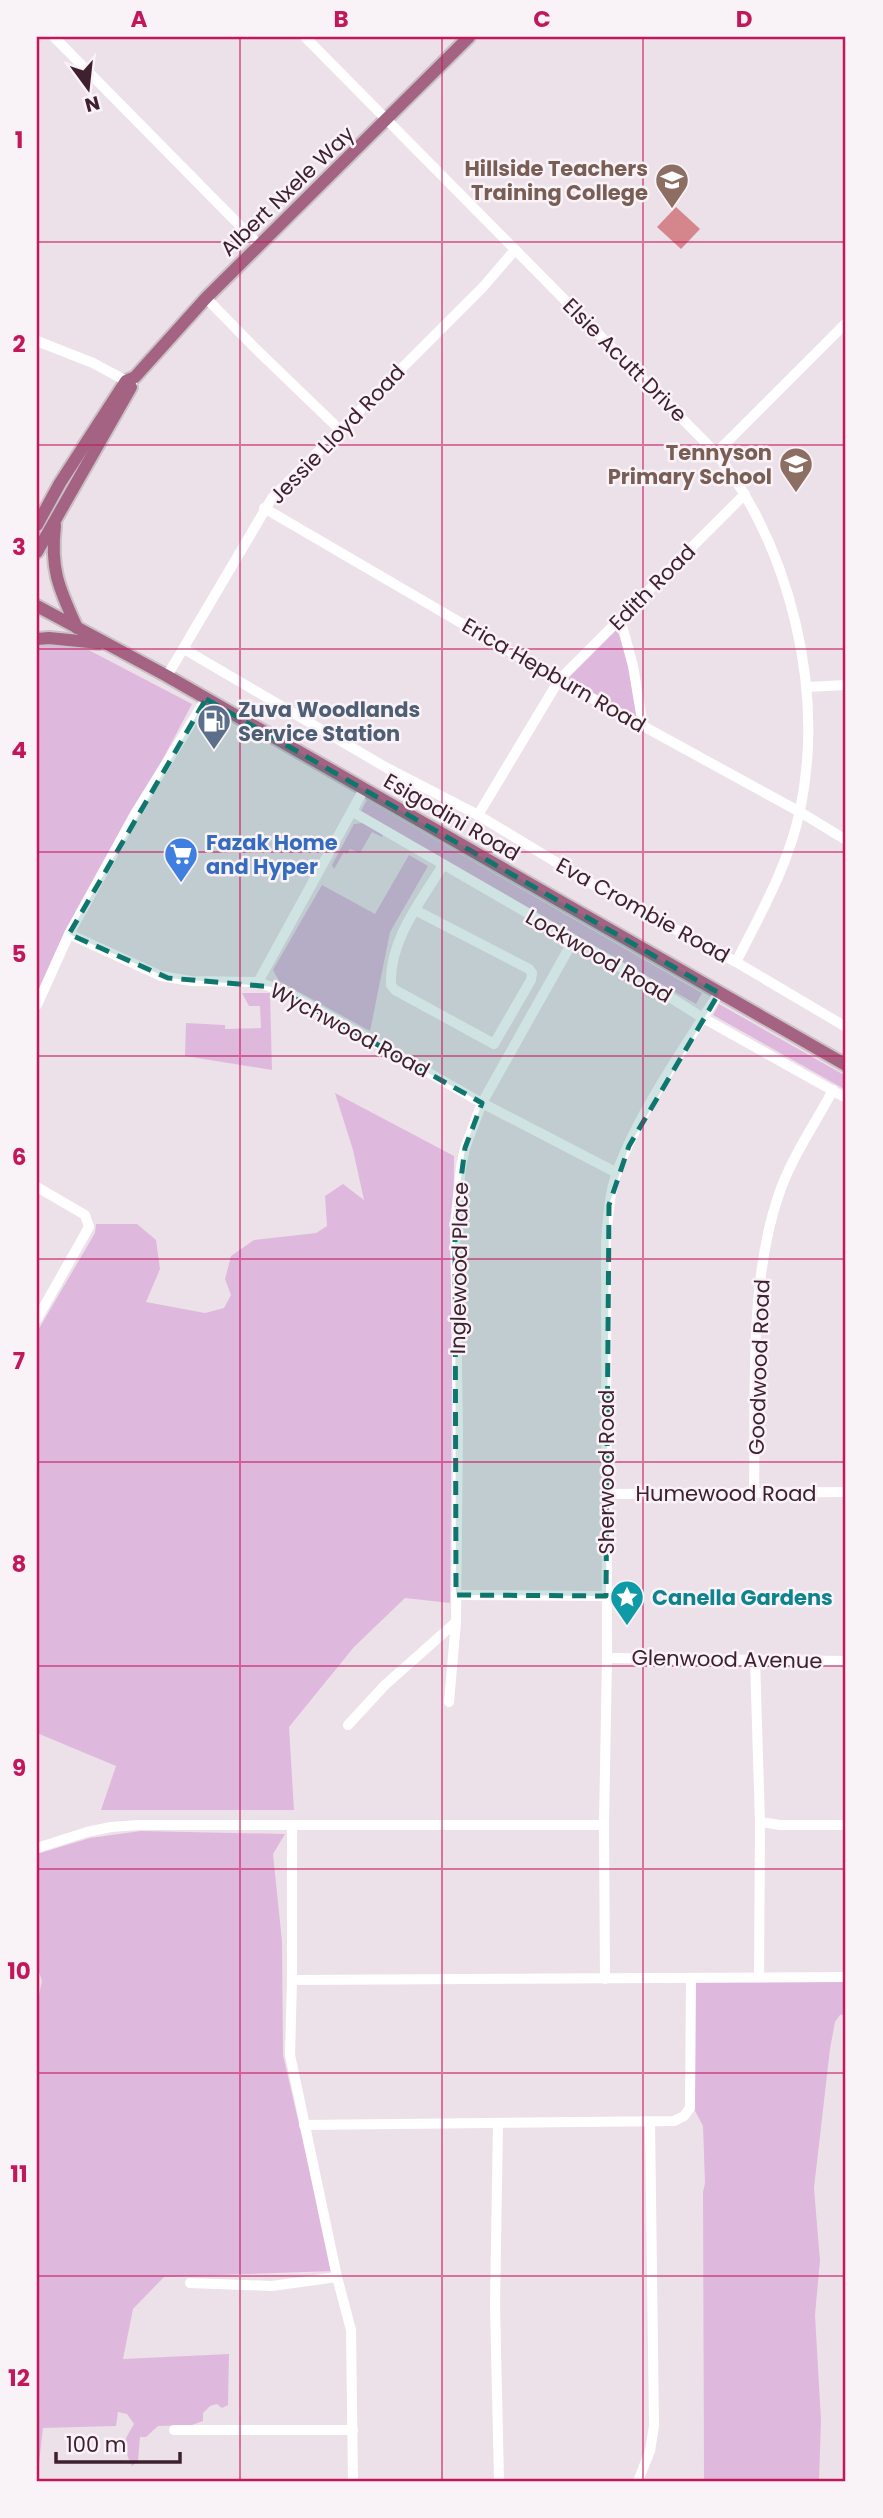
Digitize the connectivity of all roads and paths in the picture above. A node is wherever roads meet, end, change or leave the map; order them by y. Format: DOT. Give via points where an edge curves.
graph roads {
  1 [pos="54,37"];
  2 [pos="305,37"];
  3 [pos="469,37"];
  4 [pos="387,120"];
  5 [pos="259,245"];
  6 [pos="514,251"];
  7 [pos="206,298"];
  8 [pos="846,323"];
  9 [pos="37,341"];
  10 [pos="131,381"];
  11 [pos="339,429"];
  12 [pos="716,453"];
  13 [pos="745,495"];
  14 [pos="264,508"];
  15 [pos="56,517"];
  16 [pos="37,525"];
  17 [pos="37,552"];
  18 [pos="37,606"];
  19 [pos="620,618"];
  20 [pos="77,628"];
  21 [pos="37,639"];
  22 [pos="106,644"];
  23 [pos="184,649"];
  24 [pos="167,676"];
  25 [pos="559,680"];
  26 [pos="846,685"];
  27 [pos="808,687"];
  28 [pos="205,699"];
  29 [pos="643,726"];
  30 [pos="364,789"];
  31 [pos="353,812"];
  32 [pos="800,812"];
  33 [pos="478,815"];
  34 [pos="846,840"];
  35 [pos="443,865"];
  36 [pos="415,910"];
  37 [pos="69,934"];
  38 [pos="573,941"];
  39 [pos="736,962"];
  40 [pos="258,982"];
  41 [pos="719,993"];
  42 [pos="37,1005"];
  43 [pos="703,1018"];
  44 [pos="846,1027"];
  45 [pos="846,1065"];
  46 [pos="833,1090"];
  47 [pos="846,1098"];
  48 [pos="482,1103"];
  49 [pos="617,1173"];
  50 [pos="37,1187"];
  51 [pos="37,1319"];
  52 [pos="754,1492"];
  53 [pos="846,1492"];
  54 [pos="607,1494"];
  55 [pos="456,1595"];
  56 [pos="606,1596"];
  57 [pos="456,1622"];
  58 [pos="607,1658"];
  59 [pos="755,1660"];
  60 [pos="846,1661"];
  61 [pos="449,1702"];
  62 [pos="348,1725"];
  63 [pos="760,1822"];
  64 [pos="292,1825"];
  65 [pos="604,1825"];
  66 [pos="846,1825"];
  67 [pos="37,1849"];
  68 [pos="759,1977"];
  69 [pos="846,1977"];
  70 [pos="691,1978"];
  71 [pos="605,1979"];
  72 [pos="292,1980"];
  73 [pos="650,2122"];
  74 [pos="498,2123"];
  75 [pos="304,2125"];
  76 [pos="337,2277"];
  77 [pos="190,2283"];
  78 [pos="174,2430"];
  79 [pos="353,2430"];
  80 [pos="353,2481"];
  81 [pos="499,2481"];
  82 [pos="638,2481"];
  1 -- 5 [label="street"];
  2 -- 4 [label="street, Elsie Acutt Drive"];
  3 -- 4 [label="main road, Albert Nxele Way"];
  4 -- 5 [label="main road, Albert Nxele Way"];
  4 -- 6 [label="street, Elsie Acutt Drive"];
  5 -- 7 [label="main road, Albert Nxele Way"];
  6 -- 11 [label="street, Jessie Lloyd Road"];
  6 -- 12 [label="street, Elsie Acutt Drive"];
  7 -- 10 [label="main road, Albert Nxele Way"];
  7 -- 11 [label="street"];
  8 -- 12 [label="street"];
  9 -- 10 [label="street"];
  10 -- 15 [label="main road, Albert Nxele Way"];
  10 -- 16 [label="main road, Albert Nxele Way" via="60,483"];
  11 -- 14 [label="street, Jessie Lloyd Road"];
  12 -- 13 [label="street, Elsie Acutt Drive"];
  13 -- 19 [label="street, Edith Road"];
  13 -- 27 [label="street, Elsie Acutt Drive" via="774,552"];
  14 -- 23 [label="street, Jessie Lloyd Road"];
  14 -- 25 [label="street, Erica Hepburn Road"];
  15 -- 17 [label="main road, Albert Nxele Way"];
  15 -- 20 [label="main road" via="52,550 56,579"];
  18 -- 20 [label="main road, Esigodini Road"];
  19 -- 25 [label="street, Edith Road"];
  19 -- 29 [label="street"];
  20 -- 22 [label="main road, Esigodini Road"];
  21 -- 22 [label="main road"];
  22 -- 24 [label="main road, Esigodini Road"];
  23 -- 24 [label="street, Jessie Lloyd Road"];
  23 -- 33 [label="street, Eva Crombie Road" via="387,768"];
  24 -- 28 [label="main road, Esigodini Road"];
  25 -- 29 [label="street, Erica Hepburn Road"];
  25 -- 33 [label="street, Edith Road"];
  26 -- 27 [label="street"];
  27 -- 32 [label="street, Elsie Acutt Drive" via="808,761"];
  28 -- 30 [label="main road, Esigodini Road"];
  28 -- 37 [label="street"];
  29 -- 32 [label="street, Erica Hepburn Road"];
  30 -- 31 [label="street"];
  30 -- 41 [label="main road, Esigodini Road"];
  31 -- 35 [label="street, Lockwood Road"];
  31 -- 40 [label="street"];
  32 -- 34 [label="street, Erica Hepburn Road"];
  32 -- 39 [label="street, Elsie Acutt Drive" via="775,887"];
  33 -- 39 [label="street, Eva Crombie Road" via="592,884"];
  35 -- 36 [label="street"];
  35 -- 38 [label="street, Lockwood Road"];
  36 -- 36 [label="street" via="397,942 391,985 494,1044 532,973"];
  37 -- 40 [label="street, Wychwood Road" via="168,978"];
  37 -- 42 [label="street"];
  38 -- 43 [label="street, Lockwood Road"];
  38 -- 48 [label="street, Inglewood Place"];
  39 -- 44 [label="street, Eva Crombie Road"];
  40 -- 48 [label="street, Wychwood Road" via="292,995"];
  41 -- 43 [label="street, Sherwood Road"];
  41 -- 45 [label="main road, Esigodini Road"];
  43 -- 46 [label="street, Lockwood Road"];
  43 -- 49 [label="street, Sherwood Road" via="654,1099"];
  46 -- 47 [label="street, Lockwood Road"];
  46 -- 52 [label="street, Goodwood Road" via="785,1178 771,1221 759,1296"];
  48 -- 49 [label="street, Wychwood Road"];
  48 -- 55 [label="street, Inglewood Place" via="465,1148 455,1225"];
  49 -- 54 [label="street, Sherwood Road" via="606,1242"];
  50 -- 51 [label="street" via="85,1215 89,1227"];
  52 -- 53 [label="street, Humewood Road"];
  52 -- 54 [label="street, Humewood Road"];
  54 -- 56 [label="street, Sherwood Road"];
  55 -- 56 [label="street"];
  55 -- 57 [label="street, Inglewood Place"];
  56 -- 58 [label="street, Sherwood Road"];
  57 -- 61 [label="street, Inglewood Place"];
  57 -- 62 [label="street"];
  58 -- 59 [label="street, Glenwood Avenue"];
  58 -- 65 [label="street, Sherwood Road"];
  59 -- 60 [label="street, Glenwood Avenue"];
  59 -- 63 [label="street"];
  63 -- 66 [label="street"];
  63 -- 68 [label="street"];
  64 -- 65 [label="street"];
  64 -- 67 [label="street" via="111,1827"];
  64 -- 72 [label="street"];
  65 -- 71 [label="street, Sherwood Road"];
  68 -- 69 [label="street"];
  68 -- 70 [label="street"];
  70 -- 71 [label="street"];
  70 -- 73 [label="street" via="690,2108 674,2121"];
  71 -- 72 [label="street"];
  72 -- 75 [label="street" via="290,2055"];
  73 -- 74 [label="street"];
  73 -- 82 [label="street" via="654,2426"];
  74 -- 75 [label="street"];
  74 -- 81 [label="street" via="495,2305"];
  75 -- 76 [label="street"];
  76 -- 77 [label="street" via="272,2286"];
  76 -- 79 [label="street" via="352,2340"];
  78 -- 79 [label="street"];
  79 -- 80 [label="street"];
}
